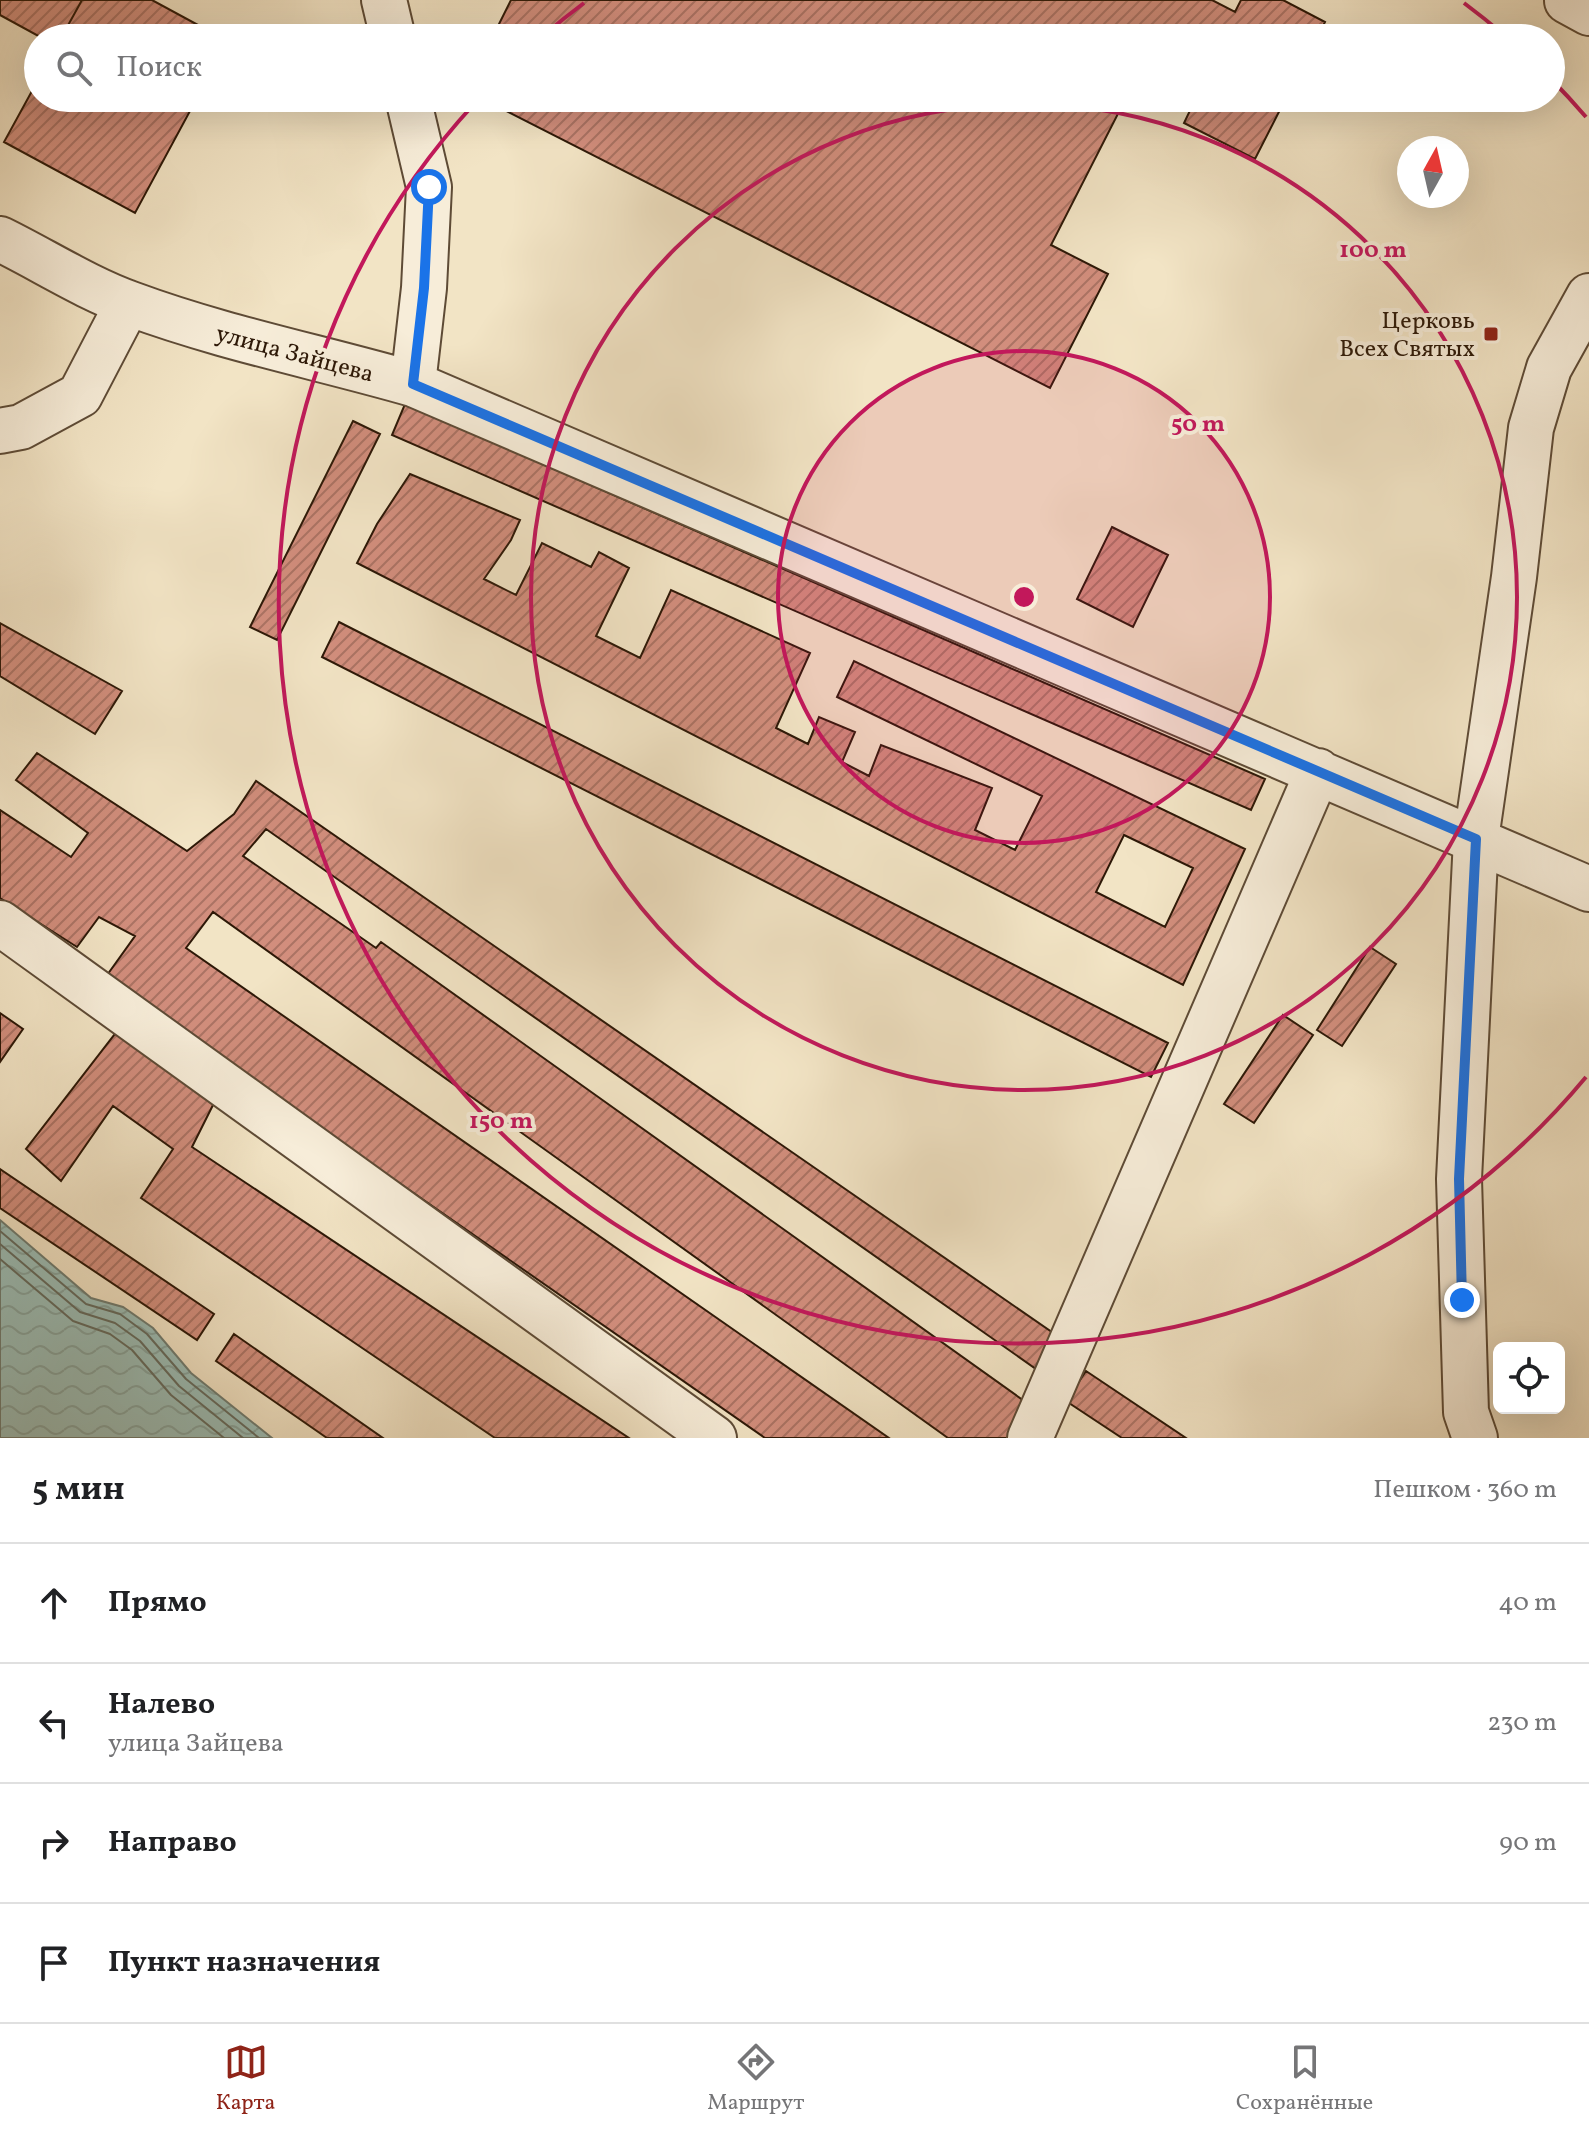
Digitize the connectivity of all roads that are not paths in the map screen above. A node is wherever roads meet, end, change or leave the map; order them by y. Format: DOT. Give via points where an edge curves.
graph roads {
  1 [pos="384,0"];
  2 [pos="1567,1"];
  3 [pos="1589,13"];
  4 [pos="390,24"];
  5 [pos="411,112"];
  6 [pos="0,239"];
  7 [pos="1589,296"];
  8 [pos="128,303"];
  9 [pos="413,384"];
  10 [pos="0,431"];
  11 [pos="1318,771"];
  12 [pos="1476,839"];
  13 [pos="1589,889"];
  14 [pos="0,923"];
  15 [pos="714,1438"];
  16 [pos="1030,1438"];
  17 [pos="1475,1438"];
  1 -- 4 [label="street"];
  2 -- 3 [label="street"];
  5 -- 9 [label="street" via="429,187"];
  6 -- 8 [label="street, улица Зайцева"];
  7 -- 12 [label="street" via="1549,368 1531,428"];
  8 -- 9 [label="street, улица Зайцева" via="237,340"];
  8 -- 10 [label="street" via="80,395 21,427"];
  9 -- 11 [label="street, улица Зайцева"];
  11 -- 12 [label="street, улица Зайцева"];
  11 -- 16 [label="street"];
  12 -- 13 [label="street, улица Зайцева"];
  12 -- 17 [label="street" via="1459,1179 1466,1412"];
  14 -- 15 [label="street"];
}
